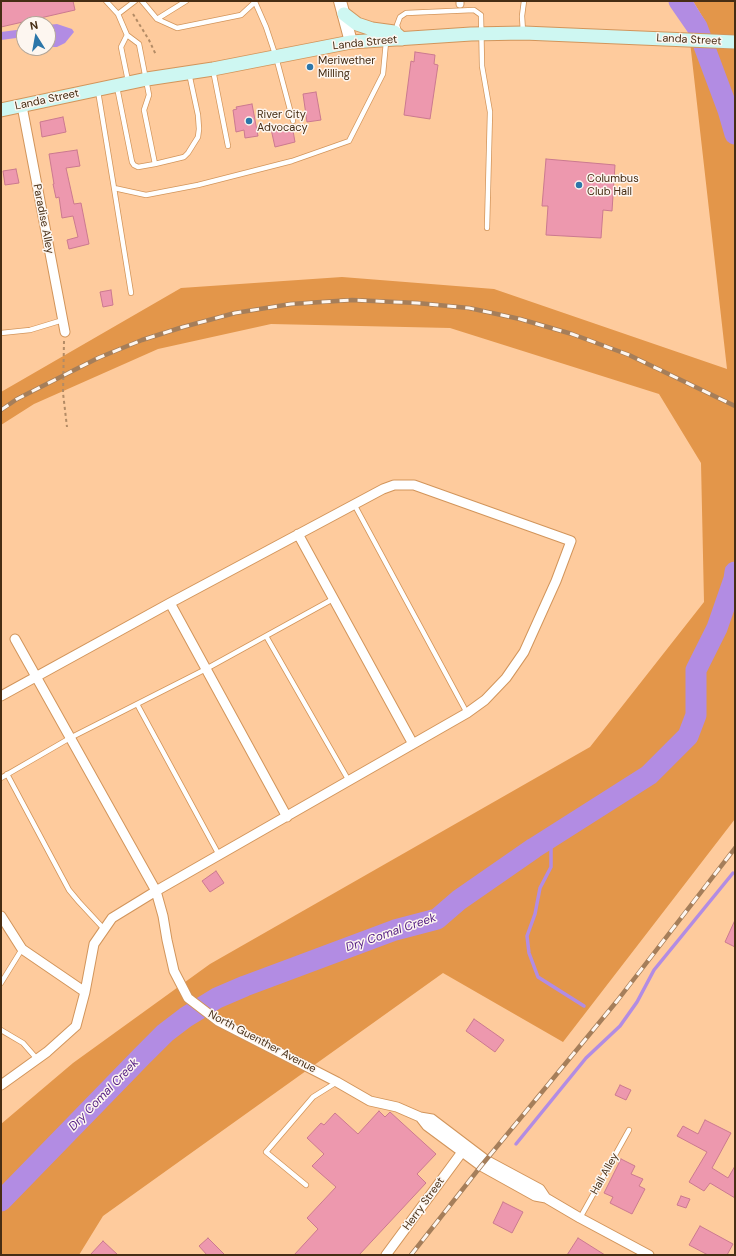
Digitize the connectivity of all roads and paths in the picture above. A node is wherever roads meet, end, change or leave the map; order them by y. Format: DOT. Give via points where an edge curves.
graph roads {
  1 [pos="106,1"];
  2 [pos="135,1"];
  3 [pos="142,1"];
  4 [pos="186,1"];
  5 [pos="340,1"];
  6 [pos="524,1"];
  7 [pos="255,2"];
  8 [pos="118,14"];
  9 [pos="133,14"];
  10 [pos="344,14"];
  11 [pos="157,19"];
  12 [pos="524,33"];
  13 [pos="482,34"];
  14 [pos="127,35"];
  15 [pos="402,39"];
  16 [pos="386,41"];
  17 [pos="351,42"];
  18 [pos="735,42"];
  19 [pos="156,55"];
  20 [pos="276,57"];
  21 [pos="212,69"];
  22 [pos="189,73"];
  23 [pos="147,79"];
  24 [pos="123,85"];
  25 [pos="97,90"];
  26 [pos="22,106"];
  27 [pos="1,110"];
  28 [pos="293,120"];
  29 [pos="228,146"];
  30 [pos="155,164"];
  31 [pos="114,188"];
  32 [pos="487,228"];
  33 [pos="131,293"];
  34 [pos="62,320"];
  35 [pos="1,332"];
  36 [pos="65,332"];
  37 [pos="67,427"];
  38 [pos="354,504"];
  39 [pos="298,534"];
  40 [pos="333,599"];
  41 [pos="170,603"];
  42 [pos="266,636"];
  43 [pos="15,639"];
  44 [pos="206,669"];
  45 [pos="36,677"];
  46 [pos="1,696"];
  47 [pos="137,704"];
  48 [pos="467,713"];
  49 [pos="70,738"];
  50 [pos="413,744"];
  51 [pos="7,774"];
  52 [pos="1,778"];
  53 [pos="349,781"];
  54 [pos="287,817"];
  55 [pos="219,855"];
  56 [pos="156,891"];
  57 [pos="1,916"];
  58 [pos="104,930"];
  59 [pos="22,949"];
  60 [pos="1,983"];
  61 [pos="85,992"];
  62 [pos="1,1030"];
  63 [pos="37,1059"];
  64 [pos="337,1082"];
  65 [pos="1,1085"];
  66 [pos="420,1117"];
  67 [pos="629,1130"];
  68 [pos="462,1152"];
  69 [pos="306,1185"];
  70 [pos="546,1198"];
  71 [pos="580,1218"];
  72 [pos="386,1255"];
  73 [pos="649,1255"];
  1 -- 8 [label="lane"];
  2 -- 8 [label="lane"];
  3 -- 11 [label="lane"];
  4 -- 11 [label="lane"];
  5 -- 10 [label="street"];
  6 -- 12 [label="lane"];
  7 -- 11 [label="lane" via="241,15 177,28"];
  7 -- 20 [label="lane"];
  8 -- 14 [label="lane"];
  9 -- 19 [label="path"];
  10 -- 15 [label="main road" via="357,24 394,32"];
  10 -- 17 [label="street"];
  12 -- 13 [label="main road, Landa Street"];
  12 -- 18 [label="main road, Landa Street"];
  13 -- 15 [label="main road, Landa Street"];
  13 -- 15 [label="lane" via="481,15 474,10 406,13 400,17 397,26"];
  13 -- 32 [label="lane" via="482,66 490,112"];
  14 -- 23 [label="lane" via="139,44"];
  14 -- 24 [label="lane" via="122,47"];
  15 -- 16 [label="main road, Landa Street"];
  16 -- 17 [label="main road, Landa Street"];
  16 -- 31 [label="lane" via="382,74 349,141 292,161 198,185 146,195"];
  17 -- 20 [label="main road, Landa Street"];
  20 -- 21 [label="main road, Landa Street"];
  20 -- 28 [label="lane"];
  21 -- 22 [label="main road, Landa Street"];
  21 -- 29 [label="lane"];
  22 -- 23 [label="main road, Landa Street"];
  22 -- 30 [label="lane" via="198,115 198,137 184,157"];
  23 -- 24 [label="main road, Landa Street"];
  23 -- 30 [label="lane" via="149,95 144,110"];
  24 -- 25 [label="main road, Landa Street"];
  24 -- 30 [label="lane" via="132,162 138,166"];
  25 -- 26 [label="main road, Landa Street"];
  25 -- 31 [label="lane"];
  26 -- 27 [label="main road, Landa Street"];
  26 -- 34 [label="street, Paradise Alley"];
  31 -- 33 [label="lane"];
  34 -- 35 [label="lane" via="30,330"];
  34 -- 36 [label="street, Paradise Alley"];
  36 -- 37 [label="path" via="63,392"];
  38 -- 39 [label="street"];
  38 -- 48 [label="lane"];
  38 -- 48 [label="street" via="394,485 414,485 571,541 524,652 506,678 485,700"];
  39 -- 40 [label="street"];
  39 -- 41 [label="street"];
  40 -- 42 [label="lane"];
  40 -- 50 [label="street"];
  41 -- 44 [label="street"];
  41 -- 45 [label="street"];
  42 -- 44 [label="lane"];
  42 -- 53 [label="lane"];
  43 -- 45 [label="street, North Guenther Avenue"];
  44 -- 47 [label="lane"];
  44 -- 54 [label="street"];
  45 -- 46 [label="street"];
  45 -- 49 [label="street, North Guenther Avenue"];
  47 -- 49 [label="lane"];
  47 -- 55 [label="lane"];
  48 -- 50 [label="street"];
  49 -- 51 [label="lane"];
  49 -- 56 [label="street, North Guenther Avenue"];
  50 -- 53 [label="street"];
  51 -- 52 [label="lane"];
  51 -- 58 [label="lane" via="69,890"];
  53 -- 54 [label="street"];
  54 -- 55 [label="street"];
  55 -- 56 [label="street"];
  56 -- 58 [label="street" via="112,918"];
  56 -- 64 [label="street, North Guenther Avenue" via="174,971 188,998 218,1021"];
  57 -- 59 [label="street"];
  58 -- 61 [label="street" via="94,944"];
  59 -- 60 [label="lane"];
  59 -- 61 [label="street"];
  61 -- 63 [label="street" via="76,1026"];
  62 -- 63 [label="lane" via="23,1043"];
  63 -- 65 [label="street"];
  64 -- 66 [label="street, North Guenther Avenue" via="370,1101 397,1107"];
  64 -- 69 [label="lane" via="313,1097 266,1152"];
  66 -- 68 [label="street, North Guenther Avenue" via="427,1126"];
  66 -- 70 [label="street, North Guenther Avenue" via="432,1119 486,1160 540,1189"];
  67 -- 71 [label="lane, Hall Alley"];
  68 -- 70 [label="street, North Guenther Avenue" via="503,1179 535,1196"];
  68 -- 72 [label="street, Herry Street"];
  70 -- 71 [label="street, North Guenther Avenue"];
  71 -- 73 [label="street, North Guenther Avenue"];
}
